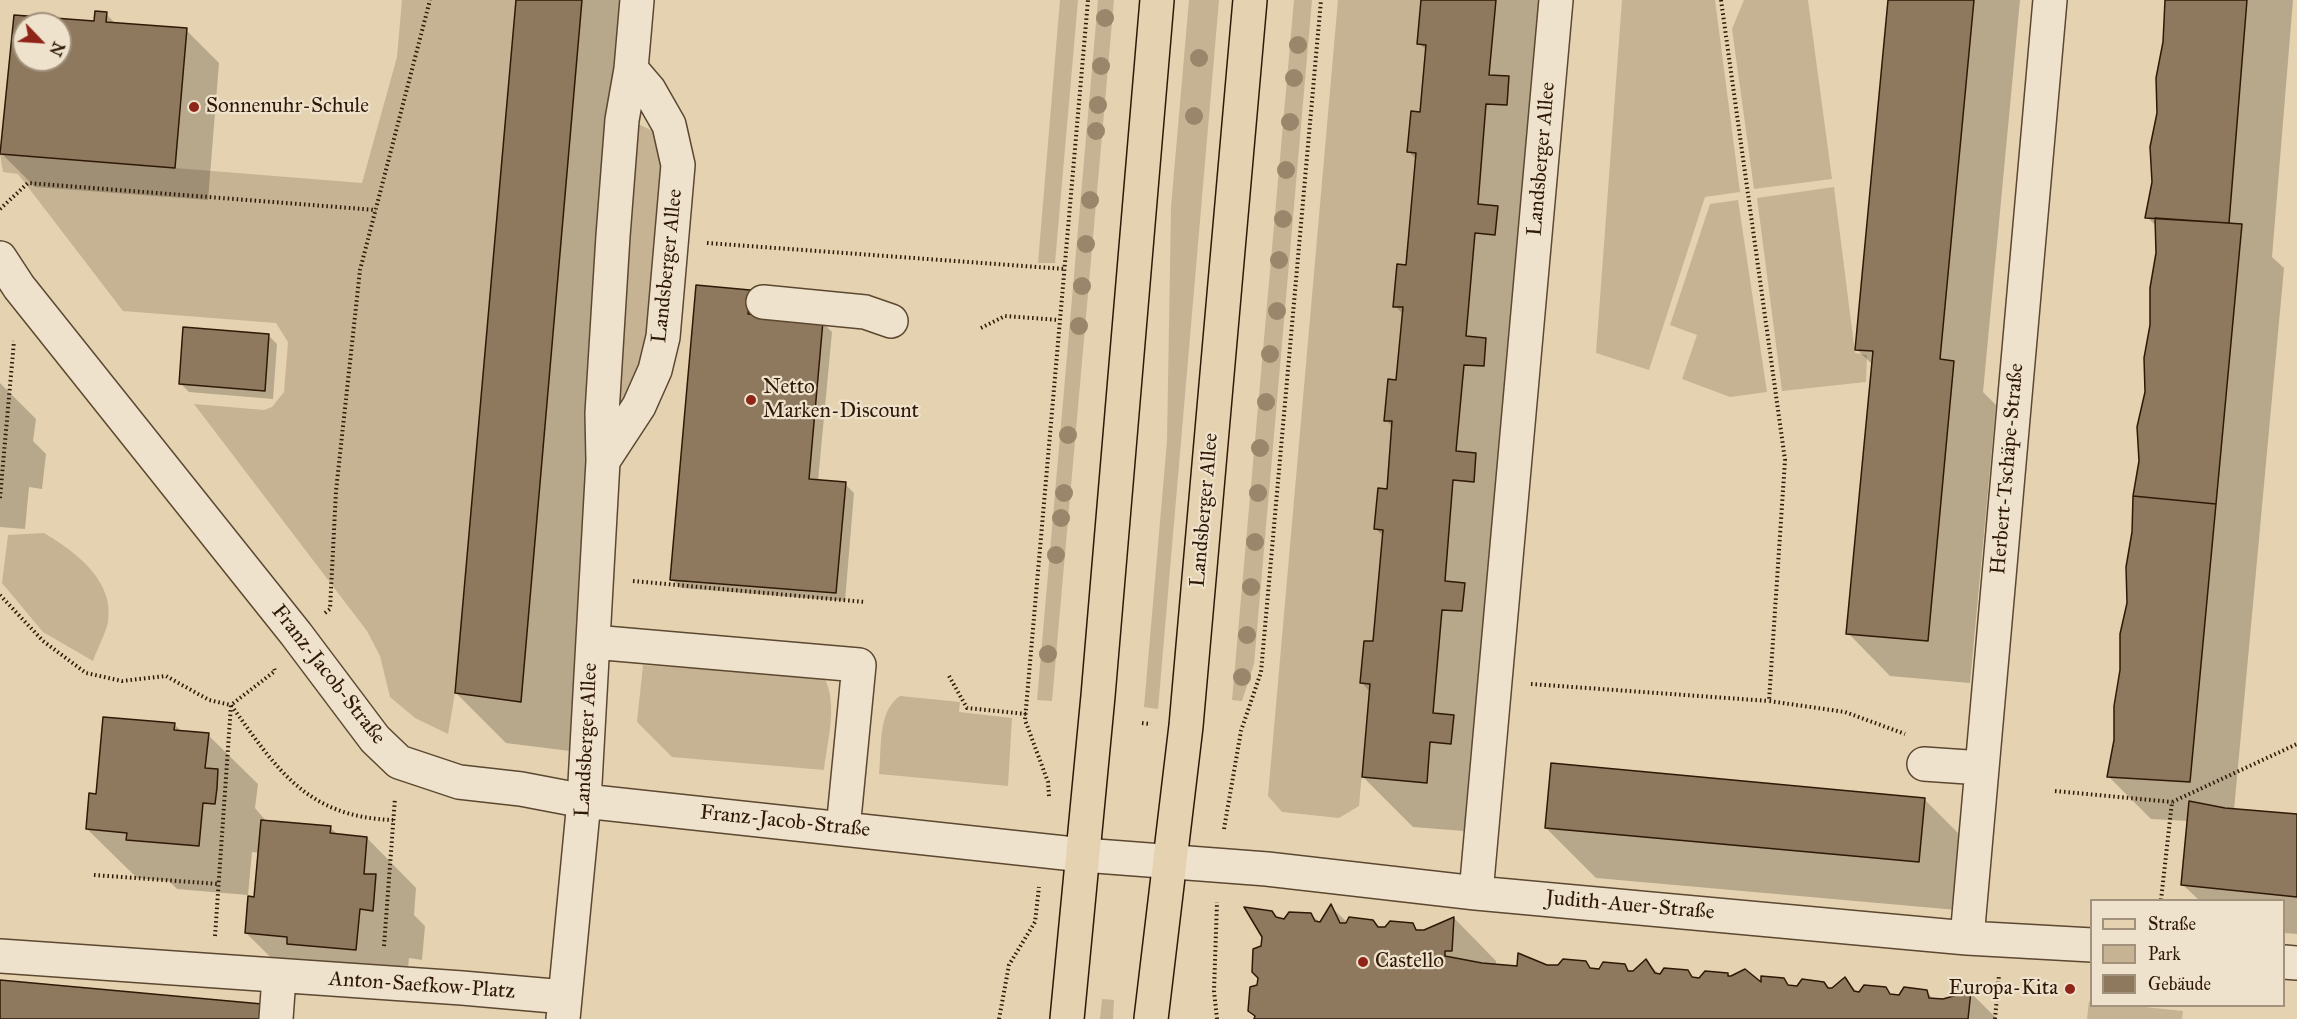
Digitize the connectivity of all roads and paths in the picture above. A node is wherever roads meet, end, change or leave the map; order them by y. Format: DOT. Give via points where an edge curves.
graph roads {
  1 [pos="430,0"];
  2 [pos="637,0"];
  3 [pos="1088,0"];
  4 [pos="1156,0"];
  5 [pos="1250,0"];
  6 [pos="1321,0"];
  7 [pos="1556,0"];
  8 [pos="1721,0"];
  9 [pos="2050,0"];
  10 [pos="631,69"];
  11 [pos="0,209"];
  12 [pos="376,210"];
  13 [pos="671,240"];
  14 [pos="0,258"];
  15 [pos="1065,269"];
  16 [pos="19,287"];
  17 [pos="763,302"];
  18 [pos="1059,320"];
  19 [pos="891,321"];
  20 [pos="981,328"];
  21 [pos="603,461"];
  22 [pos="0,498"];
  23 [pos="596,578"];
  24 [pos="0,595"];
  25 [pos="865,602"];
  26 [pos="296,634"];
  27 [pos="593,642"];
  28 [pos="949,676"];
  29 [pos="1495,681"];
  30 [pos="1769,701"];
  31 [pos="231,705"];
  32 [pos="1025,717"];
  33 [pos="2297,744"];
  34 [pos="399,762"];
  35 [pos="1934,765"];
  36 [pos="1982,768"];
  37 [pos="2055,791"];
  38 [pos="1049,798"];
  39 [pos="584,801"];
  40 [pos="1227,801"];
  41 [pos="2172,802"];
  42 [pos="393,820"];
  43 [pos="843,829"];
  44 [pos="1083,855"];
  45 [pos="1169,862"];
  46 [pos="94,875"];
  47 [pos="219,884"];
  48 [pos="1476,893"];
  49 [pos="1038,894"];
  50 [pos="2162,899"];
  51 [pos="1215,923"];
  52 [pos="1967,938"];
  53 [pos="2090,945"];
  54 [pos="0,956"];
  55 [pos="213,971"];
  56 [pos="279,977"];
  57 [pos="382,983"];
  58 [pos="564,1008"];
  59 [pos="276,1019"];
  60 [pos="999,1019"];
  61 [pos="1067,1019"];
  62 [pos="1151,1019"];
  63 [pos="1216,1019"];
  1 -- 12 [label="path"];
  2 -- 10 [label="street, Landsberger Allee"];
  3 -- 15 [label="path"];
  4 -- 44 [label="main road"];
  5 -- 45 [label="main road, Landsberger Allee" via="1186,726"];
  6 -- 40 [label="path" via="1261,672 1241,731"];
  7 -- 29 [label="street, Landsberger Allee"];
  8 -- 30 [label="path" via="1785,460"];
  9 -- 36 [label="street, Herbert-Tschäpe-Straße"];
  10 -- 13 [label="street, Landsberger Allee" via="649,90 669,125 678,165"];
  10 -- 21 [label="street, Landsberger Allee" via="622,120 613,236 602,414"];
  11 -- 12 [label="path" via="28,183"];
  12 -- 26 [label="path" via="360,270 336,491 330,609"];
  13 -- 15 [label="path"];
  13 -- 21 [label="street, Landsberger Allee" via="663,337 655,370 639,406"];
  14 -- 16 [label="street, Franz-Jacob-Straße"];
  15 -- 18 [label="path"];
  16 -- 22 [label="path"];
  16 -- 26 [label="street, Franz-Jacob-Straße"];
  17 -- 19 [label="street" via="865,312"];
  18 -- 20 [label="path" via="1005,316"];
  18 -- 32 [label="path"];
  21 -- 23 [label="street, Landsberger Allee"];
  23 -- 25 [label="path"];
  23 -- 27 [label="street, Landsberger Allee"];
  24 -- 31 [label="path" via="42,641 86,673 122,681 166,676 209,700"];
  26 -- 31 [label="path" via="265,655 275,670"];
  26 -- 34 [label="street, Franz-Jacob-Straße" via="375,739"];
  27 -- 39 [label="street, Landsberger Allee"];
  27 -- 43 [label="street" via="859,665"];
  28 -- 32 [label="path" via="967,708"];
  29 -- 30 [label="path"];
  29 -- 48 [label="street, Landsberger Allee"];
  30 -- 35 [label="path" via="1845,712 1923,740"];
  31 -- 42 [label="path" via="277,769 305,794 337,810"];
  31 -- 47 [label="path"];
  32 -- 38 [label="path" via="1048,782"];
  33 -- 41 [label="path"];
  34 -- 39 [label="street, Franz-Jacob-Straße" via="459,782"];
  34 -- 42 [label="path"];
  35 -- 36 [label="street"];
  36 -- 52 [label="street, Herbert-Tschäpe-Straße"];
  37 -- 41 [label="path"];
  39 -- 43 [label="street, Franz-Jacob-Straße"];
  39 -- 58 [label="street, Landsberger Allee"];
  41 -- 50 [label="path"];
  42 -- 57 [label="path"];
  43 -- 44 [label="street, Franz-Jacob-Straße"];
  44 -- 45 [label="street, Franz-Jacob-Straße"];
  44 -- 61 [label="main road"];
  45 -- 48 [label="street, Judith-Auer-Straße"];
  45 -- 62 [label="main road, Landsberger Allee"];
  46 -- 47 [label="path"];
  47 -- 55 [label="path"];
  48 -- 52 [label="street, Judith-Auer-Straße"];
  49 -- 60 [label="path" via="1035,922 1009,965"];
  51 -- 63 [label="path"];
  52 -- 53 [label="street, Judith-Auer-Straße"];
  54 -- 55 [label="street, Anton-Saefkow-Platz"];
  55 -- 56 [label="street, Anton-Saefkow-Platz"];
  56 -- 57 [label="street, Anton-Saefkow-Platz"];
  56 -- 59 [label="street"];
  57 -- 58 [label="street, Anton-Saefkow-Platz"];
}
